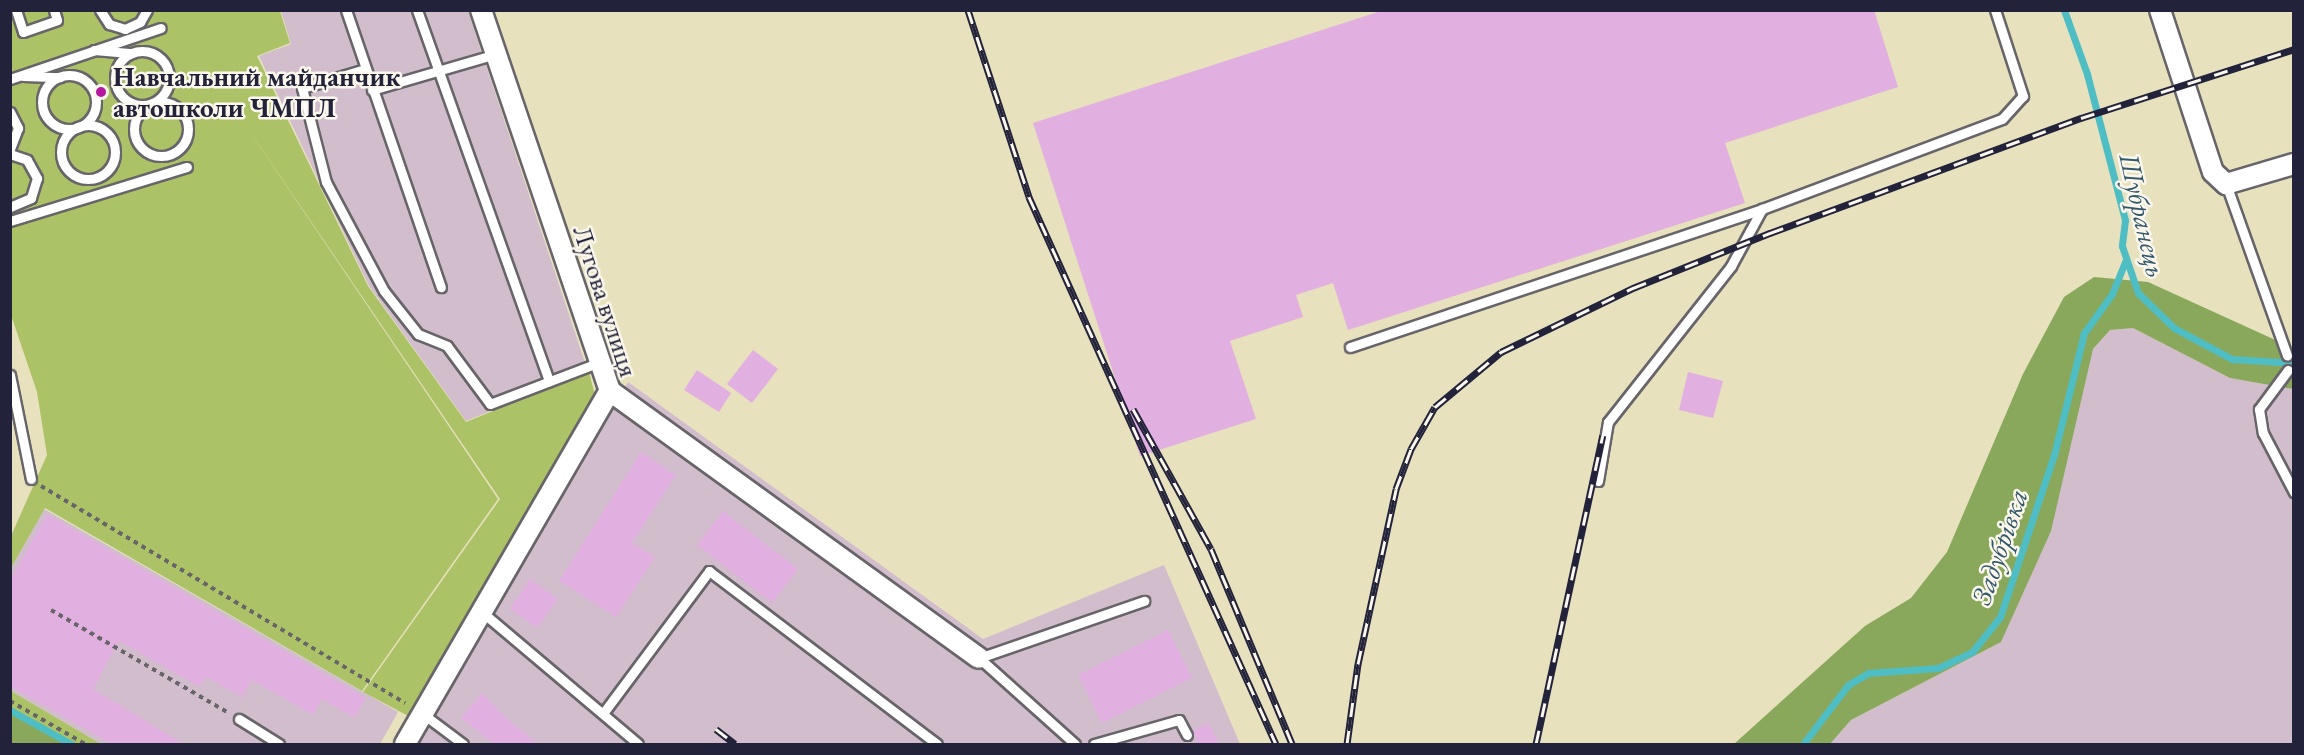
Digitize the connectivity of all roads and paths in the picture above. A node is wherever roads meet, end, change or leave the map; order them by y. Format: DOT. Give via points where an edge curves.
graph roads {
  1 [pos="16,10"];
  2 [pos="54,10"];
  3 [pos="100,10"];
  4 [pos="147,10"];
  5 [pos="346,10"];
  6 [pos="417,10"];
  7 [pos="481,10"];
  8 [pos="1995,10"];
  9 [pos="2160,10"];
  10 [pos="161,28"];
  11 [pos="89,50"];
  12 [pos="133,53"];
  13 [pos="496,54"];
  14 [pos="365,69"];
  15 [pos="437,69"];
  16 [pos="21,76"];
  17 [pos="60,77"];
  18 [pos="10,79"];
  19 [pos="372,90"];
  20 [pos="151,103"];
  21 [pos="10,112"];
  22 [pos="79,127"];
  23 [pos="10,149"];
  24 [pos="10,154"];
  25 [pos="2294,164"];
  26 [pos="187,167"];
  27 [pos="2226,184"];
  28 [pos="10,207"];
  29 [pos="1762,209"];
  30 [pos="10,221"];
  31 [pos="441,287"];
  32 [pos="1350,346"];
  33 [pos="2287,355"];
  34 [pos="600,362"];
  35 [pos="2289,370"];
  36 [pos="10,375"];
  37 [pos="549,381"];
  38 [pos="610,391"];
  39 [pos="31,479"];
  40 [pos="1598,481"];
  41 [pos="2294,492"];
  42 [pos="1144,601"];
  43 [pos="51,610"];
  44 [pos="482,612"];
  45 [pos="979,658"];
  46 [pos="10,701"];
  47 [pos="604,712"];
  48 [pos="423,714"];
  49 [pos="239,719"];
  50 [pos="1187,735"];
  51 [pos="85,744"];
  52 [pos="279,744"];
  53 [pos="405,744"];
  54 [pos="463,744"];
  55 [pos="638,744"];
  56 [pos="937,744"];
  57 [pos="1075,744"];
  58 [pos="1094,744"];
  1 -- 2 [label="lane" via="23,32 57,20"];
  3 -- 4 [label="lane" via="109,24 125,29 140,22"];
  5 -- 14 [label="lane"];
  6 -- 15 [label="lane"];
  7 -- 13 [label="street, Лугова вулиця"];
  8 -- 29 [label="lane" via="2023,96 2002,119"];
  9 -- 27 [label="street" via="2213,172"];
  10 -- 11 [label="lane"];
  11 -- 12 [label="lane"];
  11 -- 16 [label="lane"];
  12 -- 20 [label="lane" via="153,54 167,69 166,89"];
  12 -- 20 [label="lane" via="118,67 117,87 131,102"];
  13 -- 15 [label="lane"];
  13 -- 34 [label="street, Лугова вулиця"];
  14 -- 19 [label="lane"];
  14 -- 37 [label="lane" via="302,88 326,182 384,291 418,334 447,346 490,404"];
  15 -- 19 [label="lane"];
  15 -- 37 [label="lane"];
  16 -- 17 [label="lane"];
  16 -- 18 [label="lane"];
  17 -- 22 [label="lane" via="81,78 95,93 94,113"];
  17 -- 22 [label="lane" via="45,91 44,111 58,126"];
  19 -- 31 [label="lane"];
  20 -- 20 [label="lane" via="172,104 186,120 185,140 170,154 150,153 136,138 137,118"];
  21 -- 23 [label="lane" via="18,128"];
  22 -- 22 [label="lane" via="99,128 113,143 113,164 98,178 77,177 63,162 64,141"];
  24 -- 28 [label="lane" via="27,160 37,178 31,198"];
  25 -- 27 [label="street"];
  26 -- 30 [label="lane"];
  27 -- 33 [label="lane"];
  29 -- 32 [label="lane"];
  29 -- 40 [label="lane" via="1731,266 1608,422"];
  34 -- 37 [label="lane"];
  34 -- 38 [label="street, Лугова вулиця"];
  35 -- 41 [label="lane" via="2259,409 2263,433"];
  36 -- 39 [label="lane"];
  38 -- 44 [label="street, Лугова вулиця"];
  38 -- 45 [label="street"];
  39 -- 48 [label="path"];
  42 -- 45 [label="lane"];
  43 -- 49 [label="path"];
  44 -- 47 [label="lane"];
  44 -- 48 [label="street, Лугова вулиця"];
  45 -- 57 [label="lane"];
  46 -- 51 [label="path"];
  47 -- 55 [label="lane"];
  47 -- 56 [label="lane" via="709,571"];
  48 -- 53 [label="street, Лугова вулиця"];
  48 -- 54 [label="lane"];
  49 -- 52 [label="lane"];
  50 -- 58 [label="lane" via="1179,720"];
}
